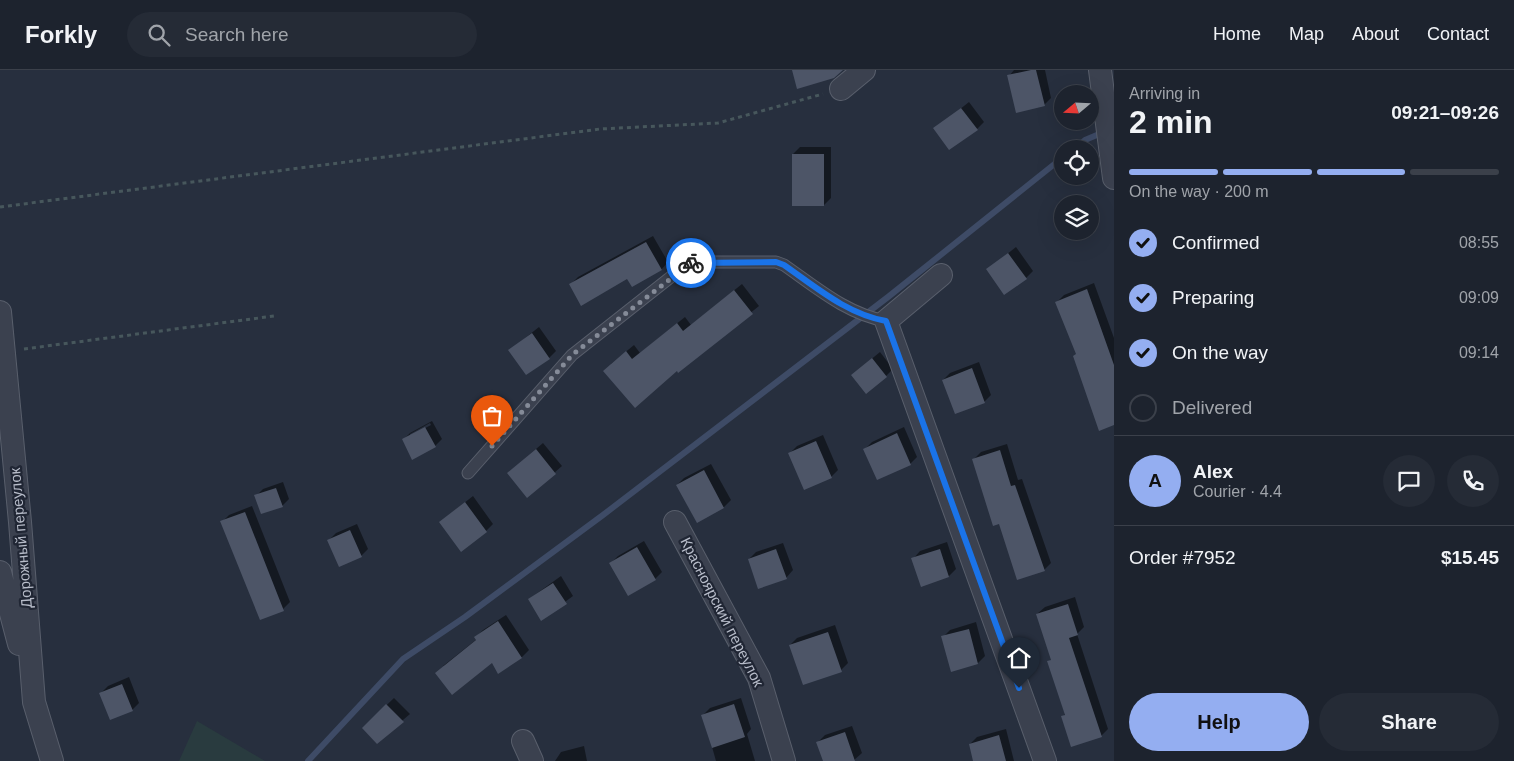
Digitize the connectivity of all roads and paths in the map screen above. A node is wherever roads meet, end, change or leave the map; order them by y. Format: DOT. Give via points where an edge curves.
graph roads {
  1 [pos="864,70"];
  2 [pos="1100,70"];
  3 [pos="841,89"];
  4 [pos="1112,143"];
  5 [pos="1114,178"];
  6 [pos="0,207"];
  7 [pos="940,275"];
  8 [pos="0,312"];
  9 [pos="274,316"];
  10 [pos="878,320"];
  11 [pos="4,352"];
  12 [pos="468,473"];
  13 [pos="675,522"];
  14 [pos="0,572"];
  15 [pos="34,702"];
  16 [pos="52,761"];
  17 [pos="784,761"];
  18 [pos="1045,761"];
  1 -- 3 [label="street"];
  2 -- 4 [label="street"];
  3 -- 6 [label="path" via="718,123 600,129"];
  4 -- 5 [label="street"];
  7 -- 10 [label="street"];
  8 -- 11 [label="street, Дорожный переулок"];
  9 -- 11 [label="path"];
  10 -- 12 [label="lane" via="842,306 776,262 692,262 572,355"];
  10 -- 18 [label="street"];
  11 -- 15 [label="street, Дорожный переулок"];
  13 -- 17 [label="street, Красноярский переулок" via="759,678"];
  14 -- 15 [label="street"];
  15 -- 16 [label="street, Дорожный переулок"];
}
